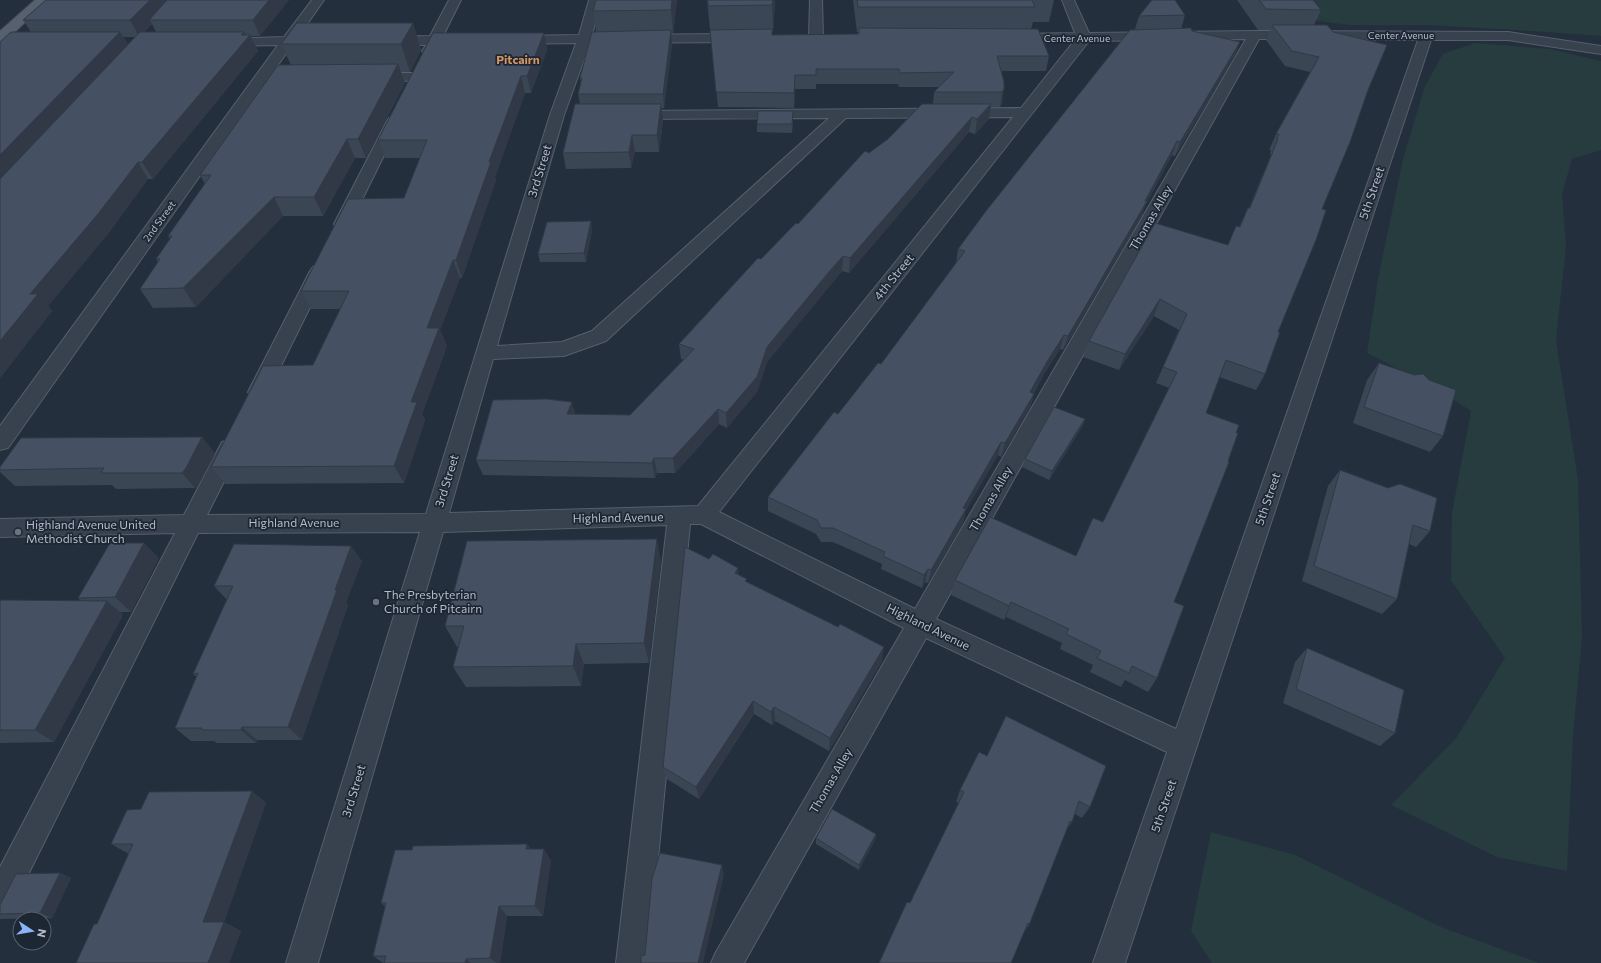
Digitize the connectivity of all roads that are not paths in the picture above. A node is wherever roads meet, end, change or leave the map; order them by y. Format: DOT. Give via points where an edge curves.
graph roads {
  1 [pos="43,0"];
  2 [pos="318,0"];
  3 [pos="455,0"];
  4 [pos="595,0"];
  5 [pos="816,0"];
  6 [pos="1068,0"];
  7 [pos="1255,35"];
  8 [pos="1426,35"];
  9 [pos="816,36"];
  10 [pos="800,37"];
  11 [pos="831,37"];
  12 [pos="0,38"];
  13 [pos="754,38"];
  14 [pos="1001,38"];
  15 [pos="1084,38"];
  16 [pos="434,40"];
  17 [pos="474,40"];
  18 [pos="505,40"];
  19 [pos="584,40"];
  20 [pos="288,41"];
  21 [pos="327,41"];
  22 [pos="373,41"];
  23 [pos="208,42"];
  24 [pos="0,43"];
  25 [pos="15,43"];
  26 [pos="1601,50"];
  27 [pos="416,77"];
  28 [pos="362,78"];
  29 [pos="1025,112"];
  30 [pos="843,113"];
  31 [pos="620,115"];
  32 [pos="486,353"];
  33 [pos="249,411"];
  34 [pos="238,432"];
  35 [pos="0,442"];
  36 [pos="692,516"];
  37 [pos="435,523"];
  38 [pos="192,524"];
  39 [pos="0,528"];
  40 [pos="921,624"];
  41 [pos="1184,746"];
  42 [pos="0,898"];
  43 [pos="302,963"];
  44 [pos="632,963"];
  45 [pos="728,963"];
  46 [pos="1109,963"];
  1 -- 12 [label="main road"];
  2 -- 20 [label="street, 2nd Street"];
  3 -- 16 [label="street"];
  4 -- 19 [label="street, 3rd Street"];
  5 -- 9 [label="street"];
  6 -- 15 [label="street"];
  7 -- 8 [label="street, Center Avenue"];
  7 -- 15 [label="street, Center Avenue"];
  7 -- 40 [label="street, Thomas Alley"];
  8 -- 26 [label="street, Center Avenue" via="1508,36"];
  8 -- 41 [label="street, 5th Street"];
  9 -- 10 [label="street"];
  9 -- 11 [label="street"];
  13 -- 19 [label="street"];
  14 -- 15 [label="street, Center Avenue"];
  15 -- 29 [label="street, 4th Street"];
  16 -- 17 [label="street"];
  16 -- 22 [label="street"];
  16 -- 27 [label="street"];
  18 -- 19 [label="street"];
  19 -- 32 [label="street, 3rd Street" via="565,115"];
  20 -- 21 [label="street"];
  20 -- 23 [label="street"];
  20 -- 35 [label="street, 2nd Street" via="269,78"];
  24 -- 25 [label="street"];
  27 -- 28 [label="street"];
  27 -- 33 [label="street"];
  29 -- 30 [label="street"];
  29 -- 36 [label="street, 4th Street"];
  30 -- 31 [label="street"];
  30 -- 32 [label="street" via="599,336 564,349"];
  32 -- 37 [label="street, 3rd Street"];
  34 -- 38 [label="street"];
  36 -- 37 [label="street, Highland Avenue"];
  36 -- 40 [label="street, Highland Avenue"];
  36 -- 44 [label="street"];
  37 -- 38 [label="street, Highland Avenue"];
  37 -- 43 [label="street, 3rd Street"];
  38 -- 39 [label="street, Highland Avenue"];
  38 -- 42 [label="street"];
  40 -- 41 [label="street, Highland Avenue"];
  40 -- 45 [label="street, Thomas Alley"];
  41 -- 46 [label="street, 5th Street"];
}
